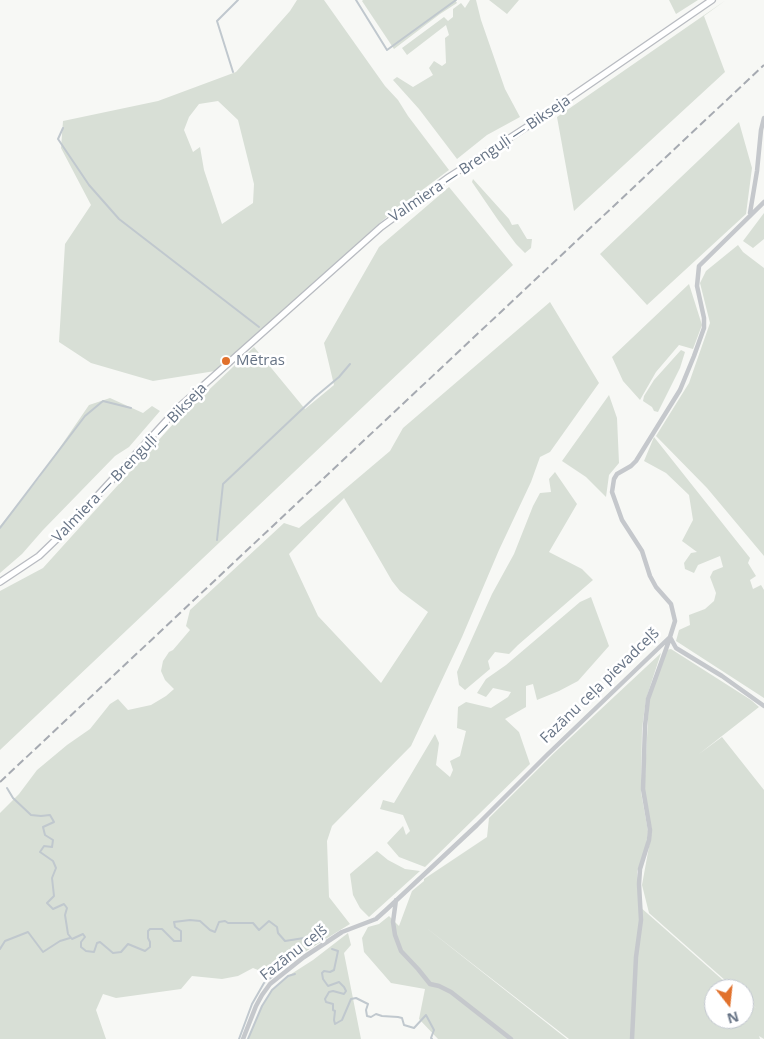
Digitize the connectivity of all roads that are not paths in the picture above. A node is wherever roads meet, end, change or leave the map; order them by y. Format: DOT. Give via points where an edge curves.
graph roads {
  1 [pos="712,0"];
  2 [pos="764,118"];
  3 [pos="764,202"];
  4 [pos="750,215"];
  5 [pos="0,582"];
  6 [pos="670,637"];
  7 [pos="764,706"];
  8 [pos="397,899"];
  9 [pos="358,925"];
  10 [pos="243,1039"];
  11 [pos="511,1039"];
  12 [pos="632,1039"];
  1 -- 5 [label="main road, Valmiera — Brenguļi — Bikseja" via="449,177 381,227 178,408 39,556"];
  2 -- 4 [label="street"];
  3 -- 4 [label="street, Fazānu ceļa pievadceļš"];
  4 -- 6 [label="street, Fazānu ceļa pievadceļš" via="699,266 697,286 704,328 694,356 680,390 636,461 614,479 612,492 622,520 642,551 656,587 671,604 675,620"];
  6 -- 7 [label="street" via="676,648"];
  6 -- 8 [label="street, Fazānu ceļa pievadceļš"];
  6 -- 12 [label="street" via="648,699 645,726 643,789 650,830 640,877 641,920"];
  8 -- 9 [label="street, Fazānu ceļa pievadceļš" via="376,919"];
  8 -- 11 [label="street" via="393,922 400,951 430,984 451,992"];
  9 -- 10 [label="street, Fazānu ceļš" via="311,952 270,984 256,1006"];
}
